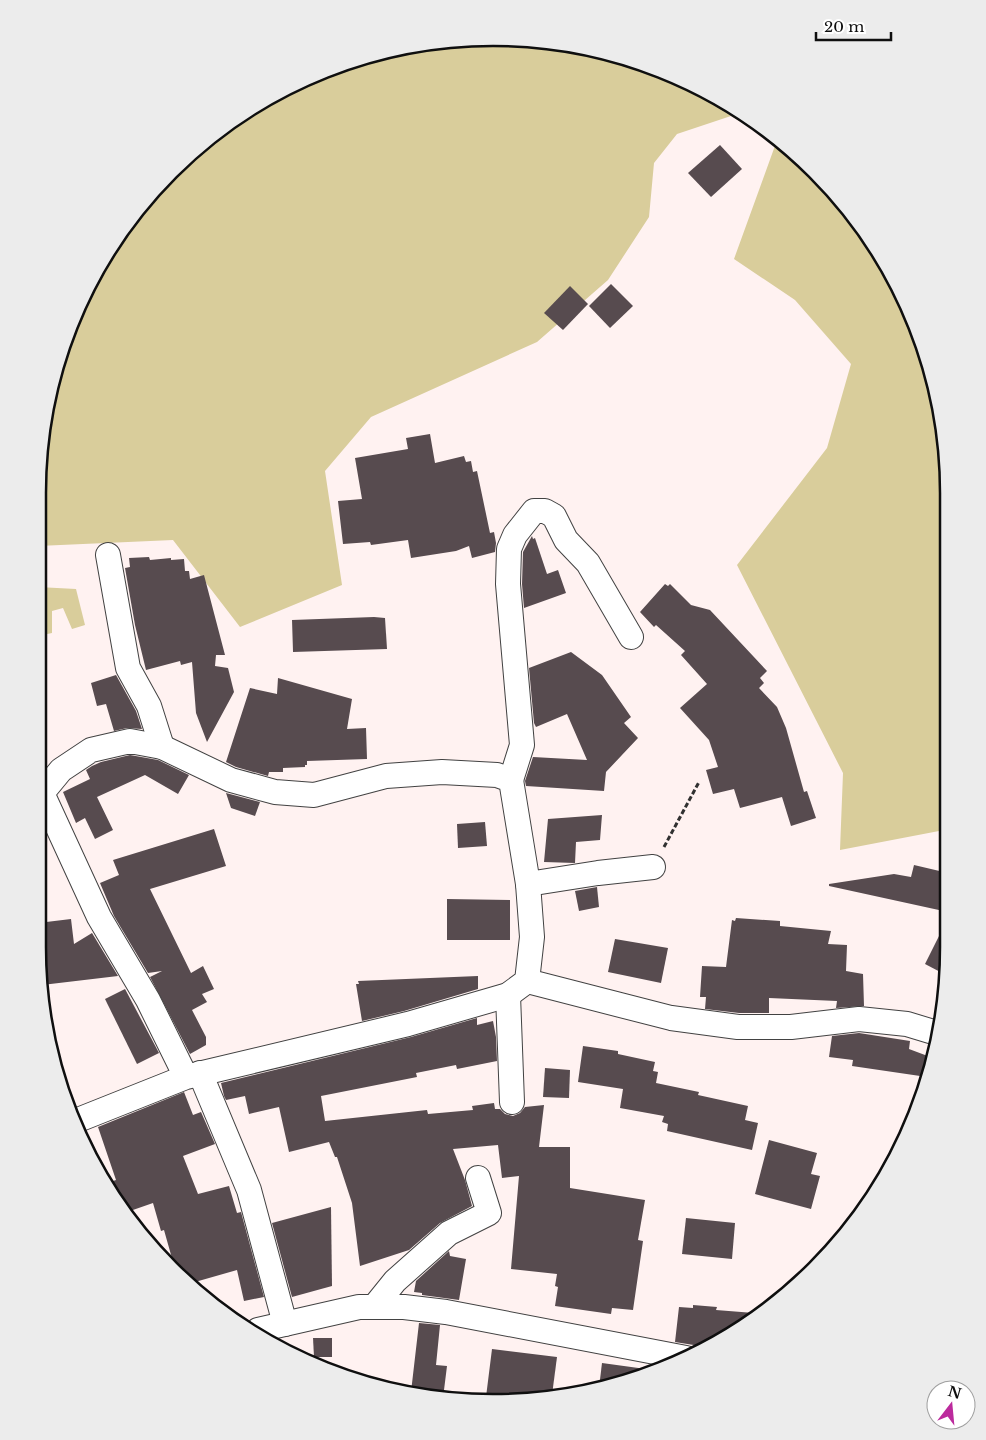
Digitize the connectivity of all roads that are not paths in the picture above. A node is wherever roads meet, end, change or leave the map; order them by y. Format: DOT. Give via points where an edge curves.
graph roads {
  1 [pos="108,555"];
  2 [pos="631,637"];
  3 [pos="162,746"];
  4 [pos="511,780"];
  5 [pos="46,783"];
  6 [pos="46,801"];
  7 [pos="653,867"];
  8 [pos="528,884"];
  9 [pos="527,981"];
  10 [pos="508,995"];
  11 [pos="931,1031"];
  12 [pos="193,1075"];
  13 [pos="512,1102"];
  14 [pos="80,1119"];
  15 [pos="478,1178"];
  16 [pos="374,1307"];
  17 [pos="285,1324"];
  18 [pos="262,1329"];
  19 [pos="674,1356"];
  1 -- 3 [label="street" via="128,668 150,706"];
  2 -- 4 [label="street" via="588,563 566,540 554,516 545,511 534,511 514,535 509,549 508,584 522,744"];
  3 -- 4 [label="street" via="231,780 275,792 314,795 386,776 442,772 497,775"];
  3 -- 5 [label="street" via="130,740 91,750"];
  4 -- 8 [label="street"];
  6 -- 12 [label="street" via="99,917"];
  7 -- 8 [label="street"];
  8 -- 9 [label="street" via="532,937"];
  9 -- 10 [label="street"];
  9 -- 11 [label="street" via="671,1018 738,1027 791,1027 859,1019 907,1024"];
  10 -- 12 [label="street" via="408,1024"];
  10 -- 13 [label="street"];
  12 -- 14 [label="street"];
  12 -- 17 [label="street" via="250,1190"];
  15 -- 16 [label="street" via="489,1213 449,1233 395,1281"];
  16 -- 17 [label="street"];
  16 -- 19 [label="street" via="446,1312"];
  17 -- 18 [label="street"];
}
